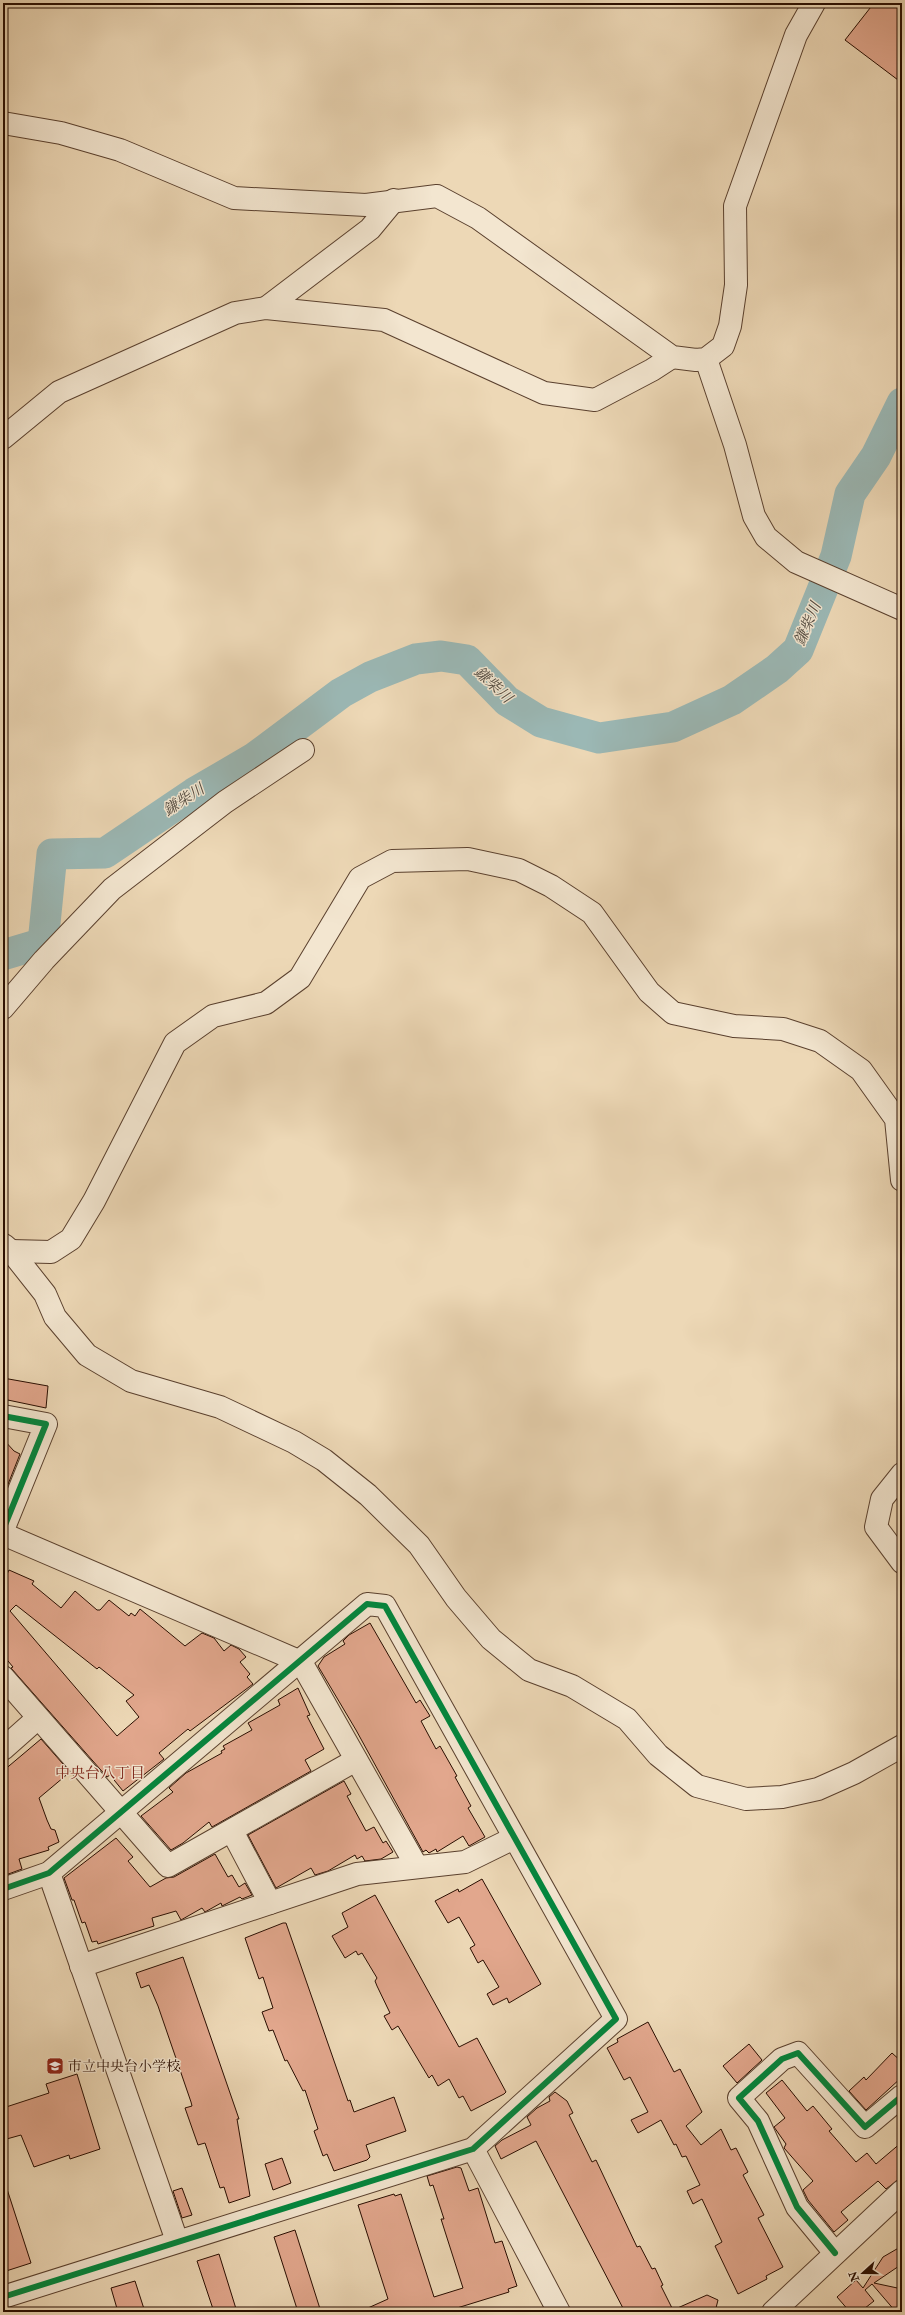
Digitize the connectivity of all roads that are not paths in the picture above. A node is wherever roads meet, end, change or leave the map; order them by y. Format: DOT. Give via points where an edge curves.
graph roads {
  1 [pos="814,3"];
  2 [pos="3,123"];
  3 [pos="394,200"];
  4 [pos="266,308"];
  5 [pos="672,356"];
  6 [pos="706,359"];
  7 [pos="3,438"];
  8 [pos="902,609"];
  9 [pos="303,750"];
  10 [pos="3,1008"];
  11 [pos="899,1118"];
  12 [pos="902,1180"];
  13 [pos="7,1248"];
  14 [pos="3,1416"];
  15 [pos="902,1474"];
  16 [pos="3,1530"];
  17 [pos="3,1534"];
  18 [pos="902,1562"];
  19 [pos="301,1662"];
  20 [pos="3,1677"];
  21 [pos="38,1718"];
  22 [pos="902,1746"];
  23 [pos="3,1749"];
  24 [pos="356,1760"];
  25 [pos="121,1813"];
  26 [pos="232,1831"];
  27 [pos="514,1838"];
  28 [pos="417,1867"];
  29 [pos="49,1873"];
  30 [pos="3,1888"];
  31 [pos="270,1903"];
  32 [pos="81,1966"];
  33 [pos="902,2096"];
  34 [pos="473,2149"];
  35 [pos="902,2191"];
  36 [pos="177,2241"];
  37 [pos="835,2253"];
  38 [pos="3,2296"];
  39 [pos="559,2312"];
  40 [pos="773,2312"];
  1 -- 6 [label="street" via="796,35 735,206 736,285 730,326 723,346"];
  2 -- 3 [label="street" via="61,133 120,150 234,198 366,205"];
  3 -- 4 [label="street" via="370,229"];
  3 -- 5 [label="street" via="437,196 478,218"];
  4 -- 5 [label="street" via="384,320 544,393 595,400 652,370"];
  4 -- 7 [label="street" via="235,313 59,392"];
  5 -- 6 [label="street"];
  6 -- 8 [label="street" via="735,445 754,516 766,537 796,562"];
  9 -- 10 [label="street" via="225,802 112,889 44,960"];
  11 -- 12 [label="street"];
  11 -- 13 [label="street" via="861,1070 820,1041 784,1029 734,1026 673,1013 649,992 592,913 551,886 519,870 468,859 392,861 360,878 300,978 266,1003 213,1016 175,1043 94,1201 70,1239 51,1252"];
  13 -- 22 [label="street" via="45,1294 55,1317 87,1355 131,1381 220,1407 294,1442 324,1460 368,1495 419,1545 456,1598 491,1639 528,1670 572,1686 626,1719 658,1755 697,1786 746,1799 818,1789 854,1773"];
  14 -- 16 [label="street" via="46,1424"];
  15 -- 18 [label="street" via="882,1499 876,1527"];
  17 -- 19 [label="street"];
  19 -- 24 [label="street"];
  19 -- 25 [label="street"];
  19 -- 27 [label="street" via="367,1604 384,1606"];
  20 -- 21 [label="street"];
  21 -- 23 [label="street"];
  21 -- 25 [label="street"];
  24 -- 26 [label="street"];
  24 -- 28 [label="street"];
  25 -- 26 [label="street" via="168,1866"];
  25 -- 29 [label="street"];
  26 -- 31 [label="street"];
  27 -- 28 [label="street" via="465,1862"];
  27 -- 34 [label="street" via="616,2019"];
  28 -- 31 [label="street" via="357,1874"];
  29 -- 30 [label="street"];
  29 -- 32 [label="street"];
  31 -- 32 [label="street"];
  32 -- 36 [label="street"];
  33 -- 37 [label="street" via="865,2126 798,2053 782,2059 739,2098 758,2121 798,2206"];
  34 -- 36 [label="street"];
  34 -- 39 [label="street"];
  35 -- 37 [label="street"];
  36 -- 38 [label="street"];
  37 -- 40 [label="street"];
}
